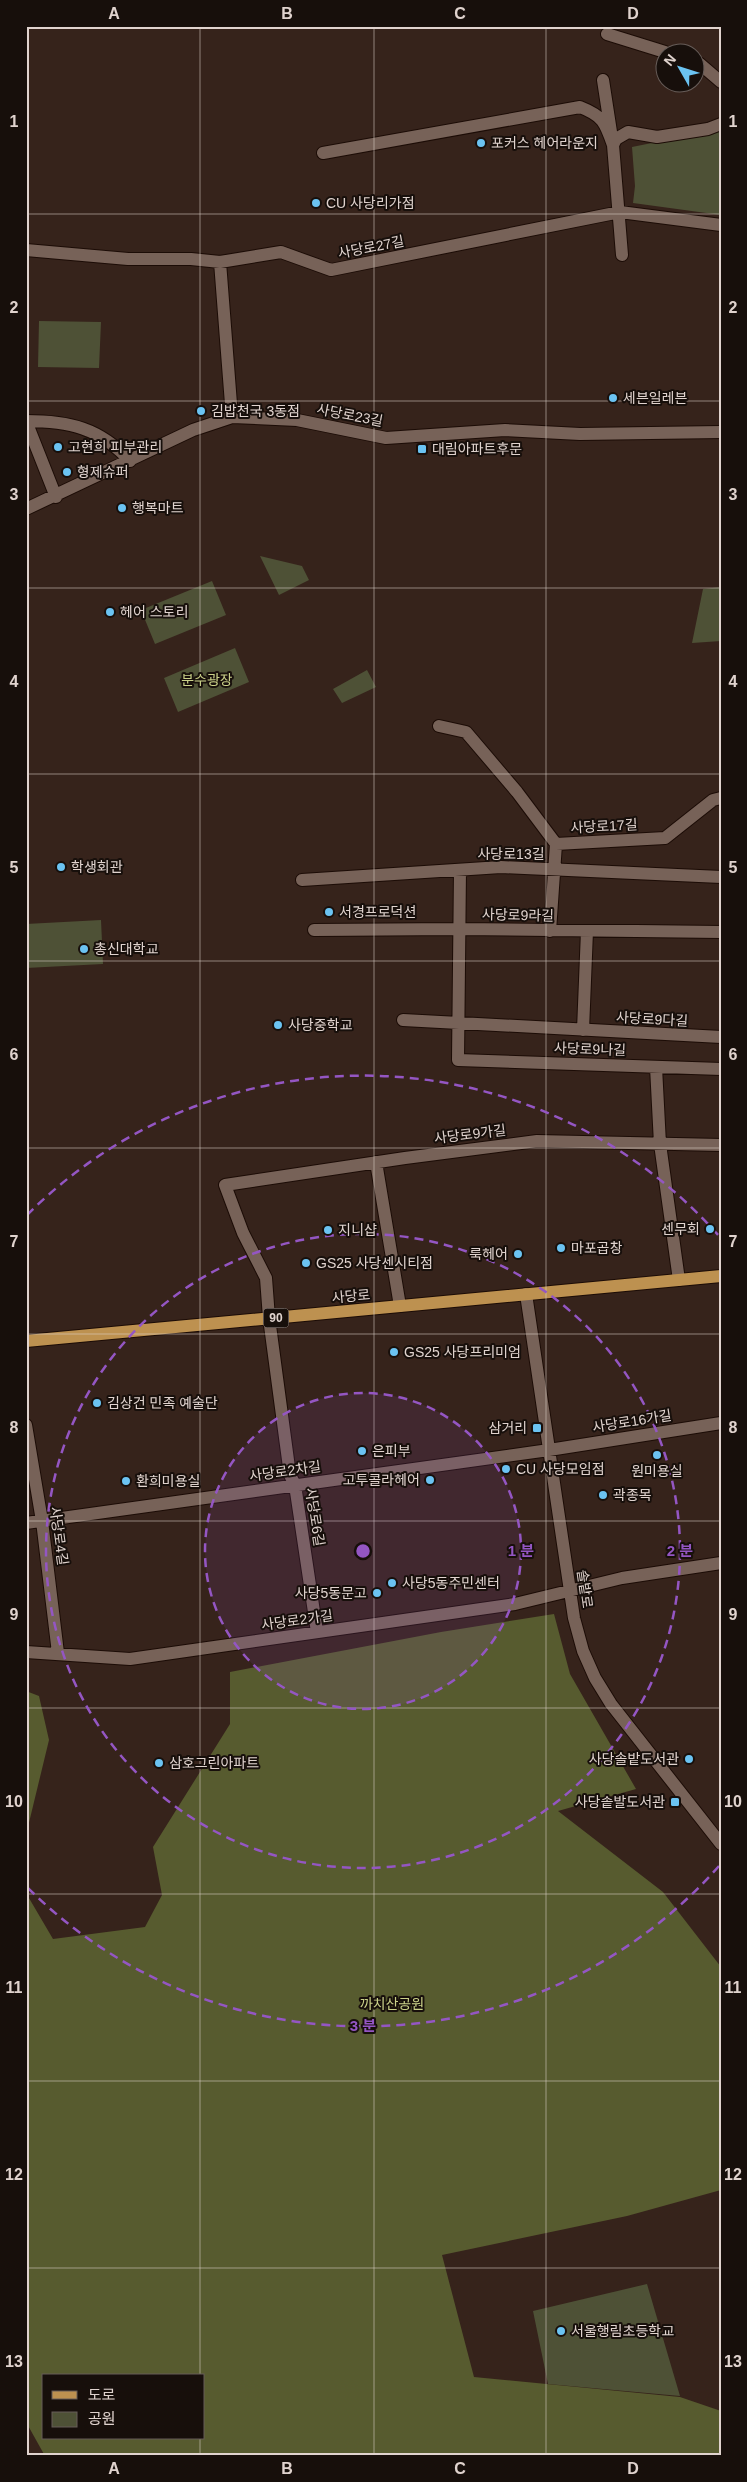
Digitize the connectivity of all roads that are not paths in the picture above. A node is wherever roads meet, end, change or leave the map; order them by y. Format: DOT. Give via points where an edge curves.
graph roads {
  1 [pos="607,34"];
  2 [pos="654,49"];
  3 [pos="704,67"];
  4 [pos="603,80"];
  5 [pos="721,82"];
  6 [pos="721,124"];
  7 [pos="613,145"];
  8 [pos="323,153"];
  9 [pos="620,212"];
  10 [pos="721,225"];
  11 [pos="26,250"];
  12 [pos="622,255"];
  13 [pos="220,262"];
  14 [pos="232,417"];
  15 [pos="26,421"];
  16 [pos="721,432"];
  17 [pos="130,461"];
  18 [pos="56,496"];
  19 [pos="26,509"];
  20 [pos="439,726"];
  21 [pos="721,798"];
  22 [pos="556,844"];
  23 [pos="553,869"];
  24 [pos="460,870"];
  25 [pos="721,877"];
  26 [pos="302,880"];
  27 [pos="458,929"];
  28 [pos="314,930"];
  29 [pos="550,931"];
  30 [pos="586,931"];
  31 [pos="721,932"];
  32 [pos="403,1020"];
  33 [pos="459,1023"];
  34 [pos="583,1030"];
  35 [pos="721,1037"];
  36 [pos="656,1067"];
  37 [pos="721,1069"];
  38 [pos="660,1144"];
  39 [pos="721,1145"];
  40 [pos="376,1162"];
  41 [pos="225,1185"];
  42 [pos="721,1276"];
  43 [pos="678,1280"];
  44 [pos="526,1294"];
  45 [pos="400,1306"];
  46 [pos="269,1318"];
  47 [pos="26,1341"];
  48 [pos="721,1423"];
  49 [pos="26,1425"];
  50 [pos="549,1450"];
  51 [pos="295,1485"];
  52 [pos="42,1521"];
  53 [pos="26,1523"];
  54 [pos="721,1563"];
  55 [pos="570,1592"];
  56 [pos="318,1632"];
  57 [pos="26,1652"];
  58 [pos="58,1653"];
  59 [pos="721,1844"];
  1 -- 2 [label="street"];
  3 -- 5 [label="street"];
  4 -- 7 [label="street"];
  6 -- 7 [label="street" via="657,137 628,132 616,139"];
  7 -- 8 [label="street" via="605,123 596,114 580,107"];
  7 -- 9 [label="street"];
  9 -- 10 [label="street, 사당로27길"];
  9 -- 12 [label="street"];
  9 -- 13 [label="street, 사당로27길" via="331,270 281,252"];
  11 -- 13 [label="street, 사당로27길" via="128,259"];
  13 -- 14 [label="street"];
  14 -- 16 [label="street, 사당로23길" via="297,420 386,438 505,430 580,434"];
  14 -- 17 [label="street, 사당로23길" via="192,430"];
  15 -- 17 [label="street" via="53,421 100,435"];
  15 -- 18 [label="street"];
  17 -- 18 [label="street, 사당로23길"];
  18 -- 19 [label="street, 사당로23길"];
  20 -- 22 [label="street, 사당로17길" via="466,732"];
  21 -- 22 [label="street, 사당로17길" via="713,800 665,838"];
  22 -- 23 [label="street"];
  23 -- 24 [label="street, 사당로13길" via="501,867"];
  23 -- 25 [label="street, 사당로13길"];
  23 -- 29 [label="street"];
  24 -- 26 [label="street, 사당로13길"];
  24 -- 27 [label="street"];
  27 -- 28 [label="street, 사당로9라길"];
  27 -- 29 [label="street, 사당로9라길"];
  27 -- 33 [label="street"];
  29 -- 30 [label="street, 사당로9라길"];
  30 -- 31 [label="street, 사당로9라길"];
  30 -- 34 [label="street"];
  32 -- 33 [label="street, 사당로9다길"];
  33 -- 34 [label="street, 사당로9다길"];
  33 -- 36 [label="street, 사당로9나길" via="458,1060"];
  34 -- 35 [label="street, 사당로9다길"];
  36 -- 37 [label="street, 사당로9나길"];
  36 -- 38 [label="street"];
  38 -- 39 [label="street, 사당로9가길"];
  38 -- 40 [label="street, 사당로9가길" via="537,1141"];
  38 -- 43 [label="street"];
  40 -- 41 [label="street, 사당로9가길"];
  40 -- 45 [label="street"];
  41 -- 46 [label="street, 사당로6길" via="266,1278"];
  42 -- 43 [label="main road, 사당로 / 90"];
  43 -- 44 [label="main road, 사당로 / 90"];
  44 -- 45 [label="main road, 사당로 / 90"];
  44 -- 50 [label="street, 솔밭로"];
  45 -- 46 [label="main road, 사당로 / 90"];
  46 -- 47 [label="main road, 사당로 / 90"];
  46 -- 51 [label="street, 사당로6길" via="290,1475"];
  48 -- 50 [label="street, 사당로16가길"];
  49 -- 52 [label="street, 사당로4길"];
  50 -- 51 [label="street, 사당로2차길"];
  50 -- 55 [label="street, 솔밭로"];
  51 -- 52 [label="street, 사당로2차길"];
  51 -- 56 [label="street, 사당로6길"];
  52 -- 53 [label="street, 사당로2차길"];
  52 -- 58 [label="street, 사당로4길"];
  54 -- 55 [label="street, 사당로2가길" via="622,1578"];
  55 -- 56 [label="street, 사당로2가길" via="515,1604"];
  55 -- 59 [label="street, 솔밭로" via="583,1651 595,1678 611,1704"];
  56 -- 58 [label="street, 사당로2가길" via="130,1659"];
  57 -- 58 [label="street, 사당로2가길"];
}
